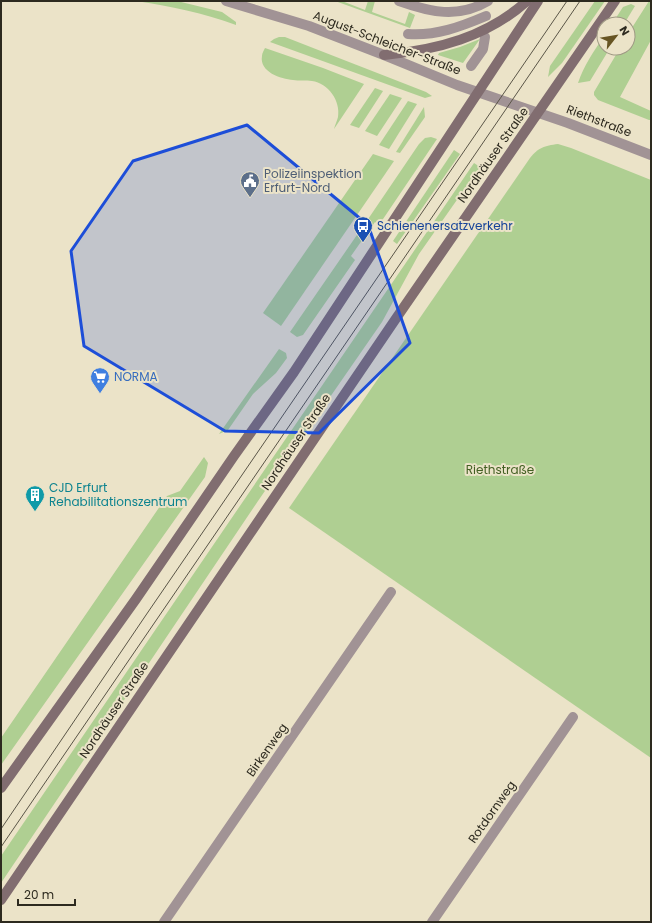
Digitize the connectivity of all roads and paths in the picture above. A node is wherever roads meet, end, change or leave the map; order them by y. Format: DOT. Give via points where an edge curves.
graph roads {
  1 [pos="226,1"];
  2 [pos="399,1"];
  3 [pos="488,1"];
  4 [pos="527,1"];
  5 [pos="538,1"];
  6 [pos="615,1"];
  7 [pos="485,16"];
  8 [pos="408,34"];
  9 [pos="485,37"];
  10 [pos="384,54"];
  11 [pos="471,66"];
  12 [pos="477,92"];
  13 [pos="538,113"];
  14 [pos="651,155"];
  15 [pos="391,592"];
  16 [pos="573,717"];
  17 [pos="1,788"];
  18 [pos="1,900"];
  19 [pos="164,922"];
  20 [pos="432,922"];
  1 -- 10 [label="street, August-Schleicher-Straße" via="310,26"];
  2 -- 3 [label="street" via="420,9 445,13 457,12"];
  4 -- 10 [label="main road" via="498,21 457,42 414,52"];
  5 -- 12 [label="main road"];
  6 -- 13 [label="main road, Nordhäuser Straße"];
  7 -- 8 [label="street, August-Schleicher-Straße" via="455,29 423,35"];
  9 -- 11 [label="street" via="486,51"];
  10 -- 12 [label="street, August-Schleicher-Straße"];
  12 -- 13 [label="street, August-Schleicher-Straße"];
  12 -- 17 [label="main road" via="294,372"];
  13 -- 14 [label="street, Riethstraße"];
  13 -- 18 [label="main road, Nordhäuser Straße" via="352,382"];
  15 -- 19 [label="street, Birkenweg"];
  16 -- 20 [label="street, Rotdornweg"];
}
